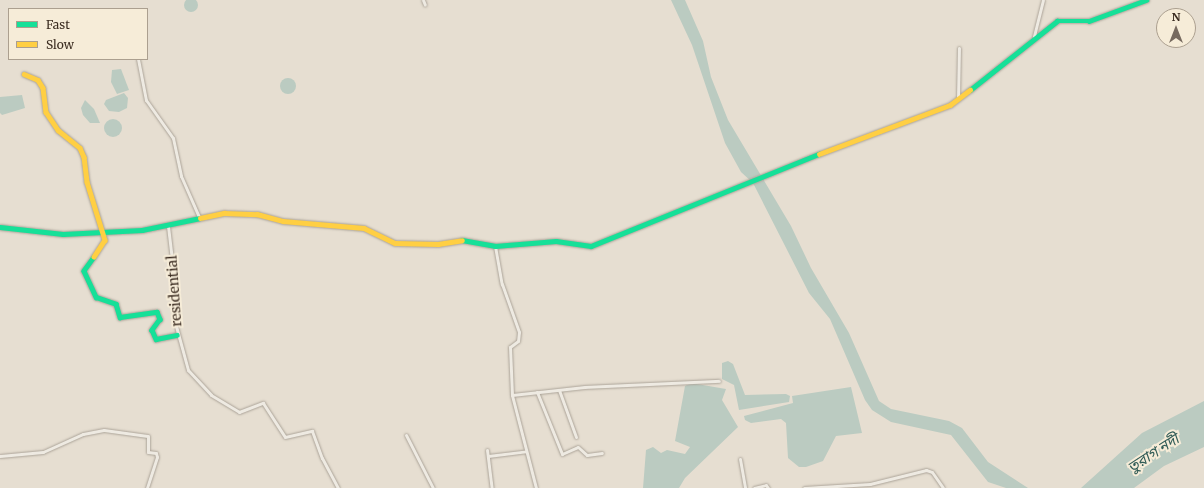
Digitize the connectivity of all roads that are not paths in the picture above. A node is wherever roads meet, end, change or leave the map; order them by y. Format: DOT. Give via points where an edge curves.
graph roads {
  1 [pos="422,0"];
  2 [pos="1043,0"];
  3 [pos="1146,0"];
  4 [pos="425,5"];
  5 [pos="1034,36"];
  6 [pos="959,48"];
  7 [pos="138,60"];
  8 [pos="24,74"];
  9 [pos="958,100"];
  10 [pos="199,217"];
  11 [pos="168,226"];
  12 [pos="0,227"];
  13 [pos="102,231"];
  14 [pos="495,246"];
  15 [pos="177,335"];
  16 [pos="719,381"];
  17 [pos="559,390"];
  18 [pos="537,392"];
  19 [pos="512,395"];
  20 [pos="406,435"];
  21 [pos="576,437"];
  22 [pos="487,450"];
  23 [pos="526,451"];
  24 [pos="602,454"];
  25 [pos="0,456"];
  26 [pos="488,456"];
  27 [pos="740,460"];
  28 [pos="870,484"];
  29 [pos="147,488"];
  30 [pos="338,488"];
  31 [pos="433,488"];
  32 [pos="492,488"];
  33 [pos="536,488"];
  34 [pos="745,488"];
  35 [pos="754,488"];
  36 [pos="768,488"];
  37 [pos="804,488"];
  38 [pos="871,488"];
  39 [pos="943,488"];
  1 -- 4 [label="street"];
  2 -- 5 [label="street"];
  3 -- 5 [label="street" via="1101,18 1057,21"];
  5 -- 9 [label="street"];
  6 -- 9 [label="street"];
  7 -- 10 [label="street" via="146,100 173,138 181,176"];
  8 -- 13 [label="street" via="38,80 43,88 46,112 58,130 80,148 93,205"];
  9 -- 14 [label="street" via="898,127 773,171 592,246 556,241"];
  10 -- 11 [label="street"];
  10 -- 14 [label="street" via="257,214 283,221 364,228 395,243 413,245 463,240"];
  11 -- 13 [label="street"];
  11 -- 15 [label="street, residential"];
  12 -- 13 [label="street" via="63,234"];
  13 -- 15 [label="street" via="105,240 84,271 96,297 116,304 120,317 157,312 160,319 152,330 156,338"];
  14 -- 19 [label="street" via="502,284 519,332 518,341 510,347"];
  15 -- 30 [label="street, residential" via="188,370 211,395 239,412 263,403 285,437 312,431 322,458"];
  16 -- 17 [label="street"];
  17 -- 18 [label="street"];
  17 -- 21 [label="street"];
  18 -- 19 [label="street"];
  18 -- 24 [label="street" via="562,454 578,447 587,455"];
  19 -- 23 [label="street"];
  20 -- 31 [label="street"];
  22 -- 26 [label="street"];
  23 -- 26 [label="street"];
  23 -- 33 [label="street"];
  25 -- 29 [label="street" via="43,452 83,434 104,430 148,436 148,452 156,453 157,457"];
  26 -- 32 [label="street"];
  27 -- 34 [label="street"];
  28 -- 37 [label="street"];
  28 -- 38 [label="street"];
  28 -- 39 [label="street" via="926,470 932,472"];
  35 -- 36 [label="street" via="766,485"];
}
